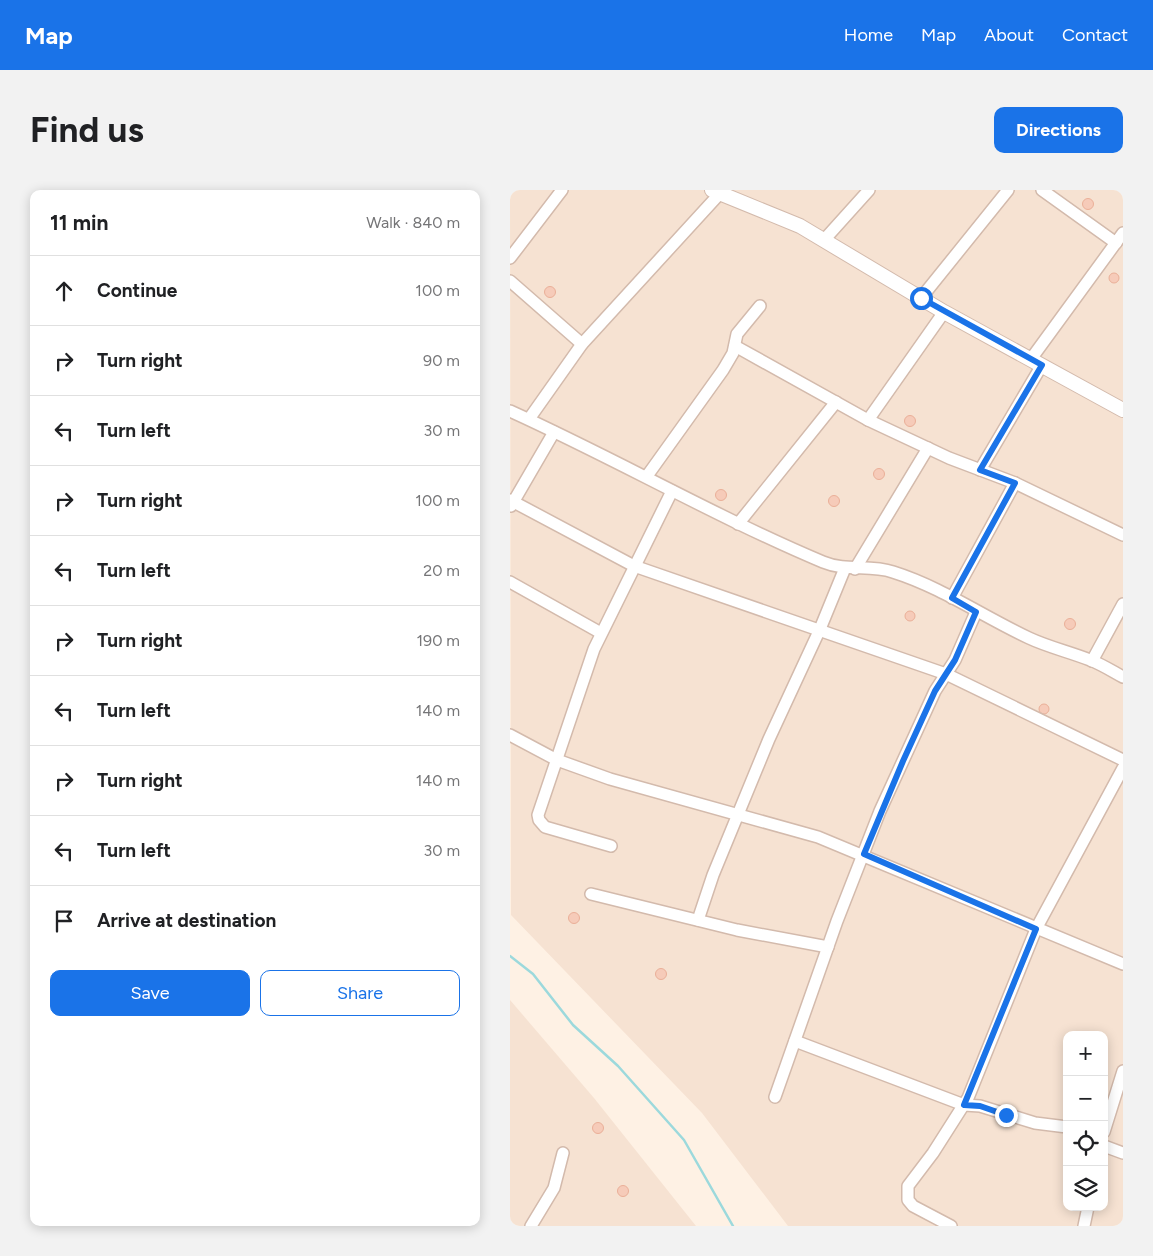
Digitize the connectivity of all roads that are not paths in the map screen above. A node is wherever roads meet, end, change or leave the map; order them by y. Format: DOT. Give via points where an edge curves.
graph roads {
  1 [pos="562,190"];
  2 [pos="869,190"];
  3 [pos="1008,190"];
  4 [pos="1042,190"];
  5 [pos="718,191"];
  6 [pos="1123,233"];
  7 [pos="824,240"];
  8 [pos="1116,243"];
  9 [pos="510,258"];
  10 [pos="510,281"];
  11 [pos="921,298"];
  12 [pos="760,306"];
  13 [pos="944,312"];
  14 [pos="582,344"];
  15 [pos="735,346"];
  16 [pos="1036,362"];
  17 [pos="836,402"];
  18 [pos="1123,410"];
  19 [pos="510,411"];
  20 [pos="529,419"];
  21 [pos="868,420"];
  22 [pos="554,432"];
  23 [pos="928,448"];
  24 [pos="980,470"];
  25 [pos="647,476"];
  26 [pos="1015,483"];
  27 [pos="672,491"];
  28 [pos="511,503"];
  29 [pos="738,524"];
  30 [pos="1123,535"];
  31 [pos="634,566"];
  32 [pos="850,569"];
  33 [pos="510,582"];
  34 [pos="952,598"];
  35 [pos="1123,604"];
  36 [pos="976,612"];
  37 [pos="820,629"];
  38 [pos="600,633"];
  39 [pos="1092,661"];
  40 [pos="946,674"];
  41 [pos="1123,677"];
  42 [pos="510,735"];
  43 [pos="557,760"];
  44 [pos="1123,760"];
  45 [pos="1123,768"];
  46 [pos="740,813"];
  47 [pos="611,846"];
  48 [pos="864,854"];
  49 [pos="591,894"];
  50 [pos="698,920"];
  51 [pos="1036,929"];
  52 [pos="828,947"];
  53 [pos="1123,964"];
  54 [pos="795,1041"];
  55 [pos="1123,1071"];
  56 [pos="775,1097"];
  57 [pos="964,1105"];
  58 [pos="1107,1121"];
  59 [pos="1063,1127"];
  60 [pos="1108,1147"];
  61 [pos="563,1152"];
  62 [pos="1123,1152"];
  63 [pos="1087,1211"];
  64 [pos="531,1226"];
  65 [pos="951,1226"];
  66 [pos="1084,1226"];
  1 -- 9 [label="street"];
  2 -- 7 [label="street"];
  3 -- 11 [label="street"];
  4 -- 8 [label="street"];
  5 -- 7 [label="street" via="776,214"];
  5 -- 14 [label="street"];
  6 -- 8 [label="street"];
  7 -- 11 [label="street"];
  8 -- 16 [label="street"];
  10 -- 14 [label="street"];
  11 -- 13 [label="street"];
  12 -- 15 [label="street" via="737,334"];
  13 -- 16 [label="street"];
  13 -- 21 [label="street"];
  14 -- 20 [label="street"];
  15 -- 17 [label="street"];
  15 -- 25 [label="street" via="703,400"];
  16 -- 18 [label="street"];
  16 -- 24 [label="street"];
  17 -- 21 [label="street"];
  17 -- 29 [label="street"];
  19 -- 20 [label="street"];
  20 -- 22 [label="street"];
  21 -- 23 [label="street"];
  22 -- 25 [label="street"];
  22 -- 28 [label="street"];
  23 -- 24 [label="street"];
  23 -- 32 [label="street"];
  24 -- 26 [label="street"];
  25 -- 27 [label="street"];
  26 -- 30 [label="street"];
  26 -- 34 [label="street"];
  27 -- 29 [label="street"];
  27 -- 31 [label="street"];
  28 -- 31 [label="street"];
  29 -- 32 [label="street" via="826,563"];
  31 -- 37 [label="street"];
  31 -- 38 [label="street"];
  32 -- 34 [label="street" via="874,567 895,572"];
  32 -- 37 [label="street"];
  33 -- 38 [label="street"];
  34 -- 36 [label="street"];
  35 -- 39 [label="street"];
  36 -- 39 [label="street" via="1032,640"];
  36 -- 40 [label="street"];
  37 -- 40 [label="street"];
  37 -- 46 [label="street" via="788,696"];
  38 -- 43 [label="street"];
  39 -- 41 [label="street"];
  40 -- 44 [label="street"];
  40 -- 48 [label="street" via="935,691 880,811"];
  42 -- 43 [label="street"];
  43 -- 46 [label="street" via="610,779"];
  43 -- 47 [label="street" via="539,820 549,828"];
  45 -- 51 [label="street"];
  46 -- 48 [label="street"];
  46 -- 50 [label="street"];
  48 -- 51 [label="street"];
  48 -- 52 [label="street"];
  49 -- 50 [label="street"];
  50 -- 52 [label="street"];
  51 -- 53 [label="street"];
  51 -- 57 [label="street"];
  52 -- 54 [label="street"];
  54 -- 56 [label="street"];
  54 -- 57 [label="street"];
  55 -- 58 [label="street"];
  57 -- 59 [label="street" via="980,1106 1034,1123"];
  57 -- 65 [label="street" via="906,1192 913,1206"];
  60 -- 62 [label="street"];
  61 -- 64 [label="street" via="554,1188"];
  63 -- 66 [label="street"];
}
